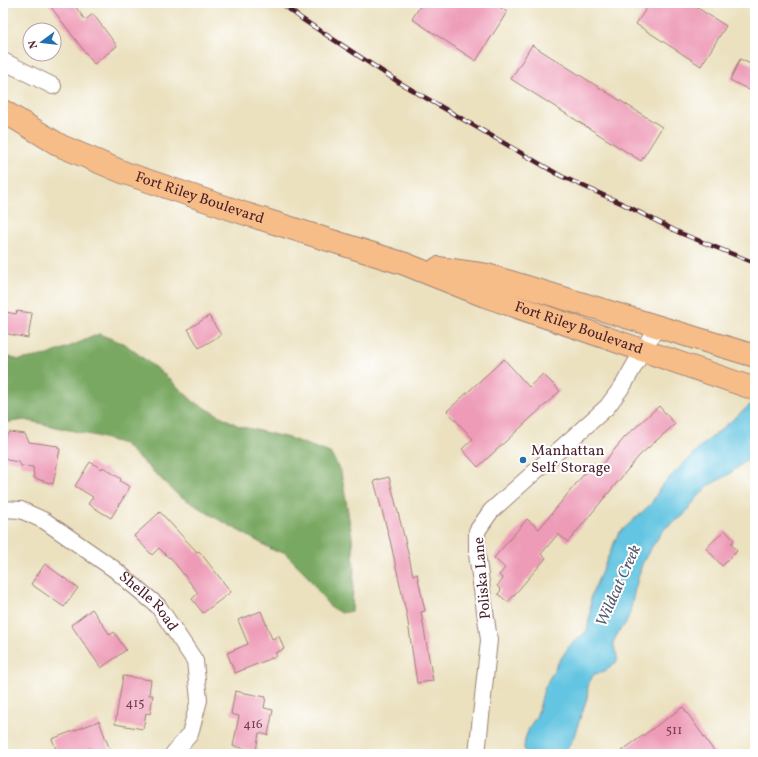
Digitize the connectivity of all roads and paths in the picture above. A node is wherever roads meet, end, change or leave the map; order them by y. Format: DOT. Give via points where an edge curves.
graph roads {
  1 [pos="3,61"];
  2 [pos="53,86"];
  3 [pos="3,111"];
  4 [pos="405,264"];
  5 [pos="657,327"];
  6 [pos="643,350"];
  7 [pos="755,356"];
  8 [pos="755,389"];
  9 [pos="3,509"];
  10 [pos="173,754"];
  11 [pos="477,754"];
  1 -- 2 [label="street"];
  3 -- 4 [label="highway, Fort Riley Boulevard" via="61,146 126,173"];
  4 -- 5 [label="highway, Fort Riley Boulevard" via="487,275"];
  4 -- 6 [label="highway, Fort Riley Boulevard" via="485,296"];
  5 -- 6 [label="street, Poliska Lane"];
  5 -- 7 [label="highway, Fort Riley Boulevard"];
  6 -- 8 [label="highway, Fort Riley Boulevard"];
  6 -- 11 [label="street, Poliska Lane" via="624,384 607,407 491,511 477,531 477,554 489,640"];
  9 -- 10 [label="street, Shelle Road" via="21,510 45,521 114,569 158,606 195,661 199,700 190,734"];
}
